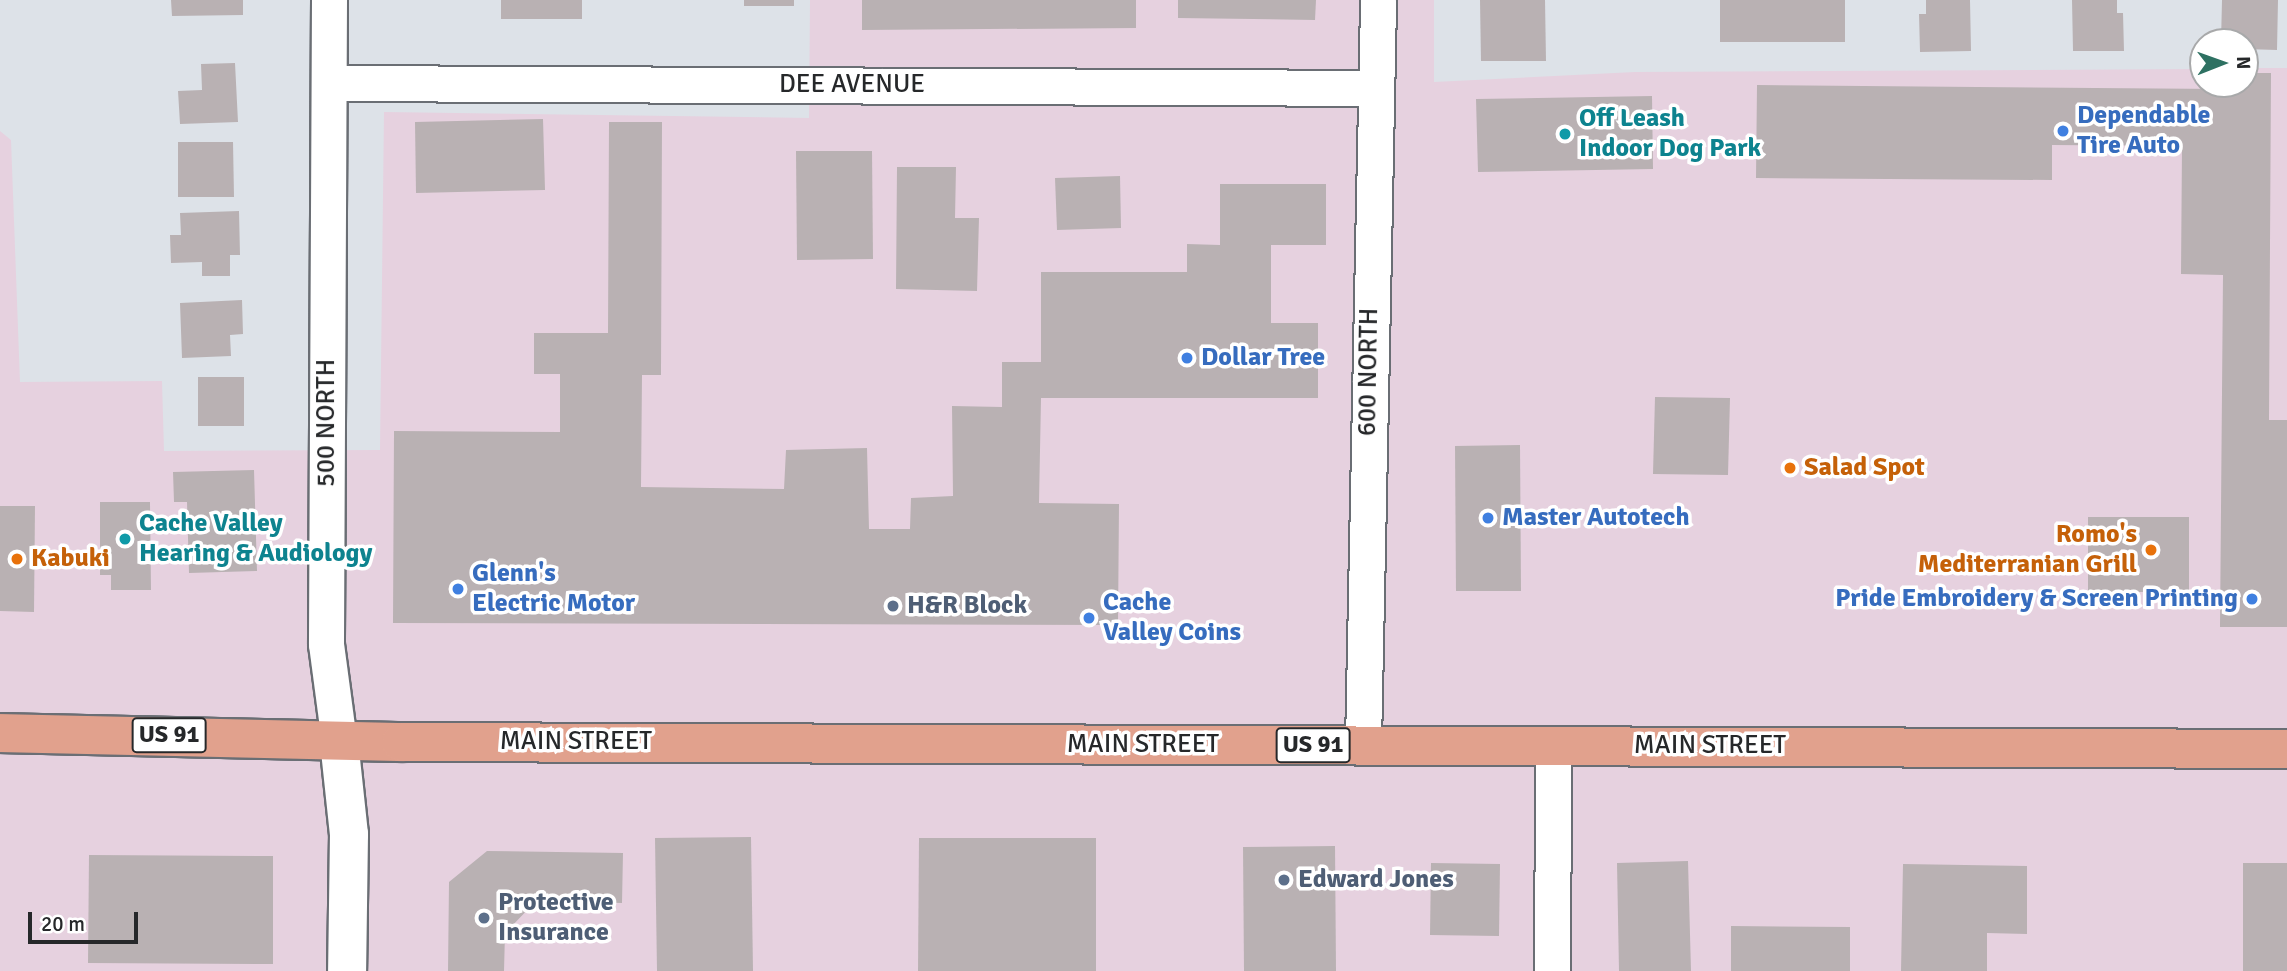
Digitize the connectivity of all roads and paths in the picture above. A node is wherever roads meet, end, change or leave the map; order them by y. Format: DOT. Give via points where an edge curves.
graph roads {
  1 [pos="329,0"];
  2 [pos="1378,0"];
  3 [pos="329,83"];
  4 [pos="1375,88"];
  5 [pos="0,733"];
  6 [pos="339,741"];
  7 [pos="1363,744"];
  8 [pos="1553,745"];
  9 [pos="2287,750"];
  10 [pos="347,971"];
  11 [pos="1552,971"];
  1 -- 3 [label="street, 500 NORTH"];
  2 -- 4 [label="street, 600 NORTH"];
  3 -- 4 [label="street, DEE AVENUE"];
  3 -- 6 [label="street, 500 NORTH" via="326,644"];
  4 -- 7 [label="street, 600 NORTH"];
  5 -- 6 [label="main road, MAIN STREET / US 91"];
  6 -- 7 [label="main road, MAIN STREET / US 91"];
  6 -- 10 [label="street, 500 NORTH" via="349,834"];
  7 -- 8 [label="main road, MAIN STREET / US 91"];
  8 -- 9 [label="main road, MAIN STREET / US 91"];
  8 -- 11 [label="street"];
}
